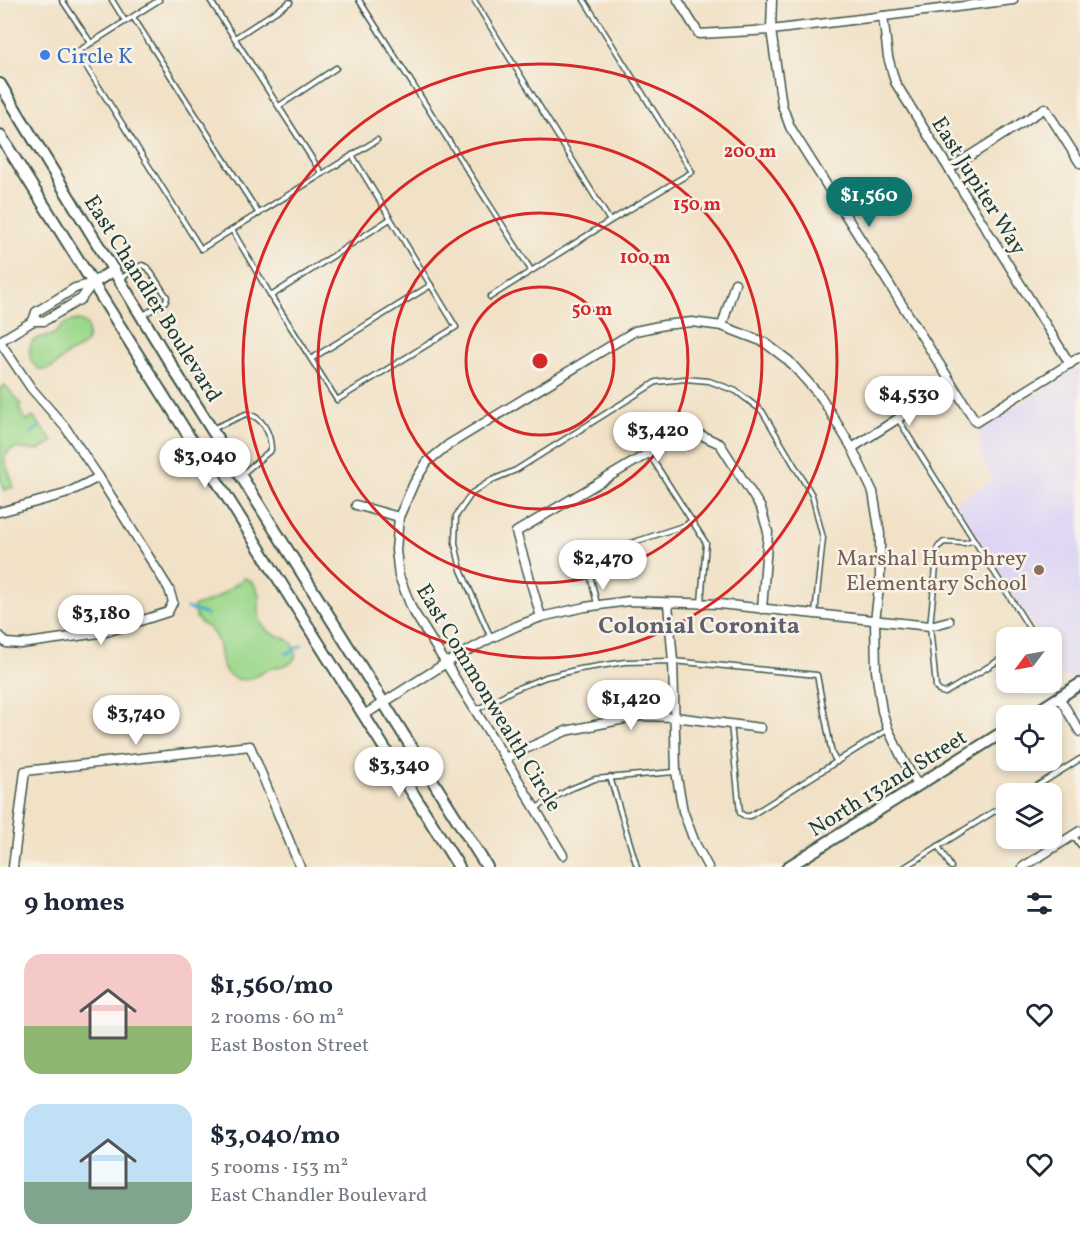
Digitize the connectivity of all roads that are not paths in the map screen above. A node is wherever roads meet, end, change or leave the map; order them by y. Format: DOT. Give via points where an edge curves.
graph roads {
  1 [pos="62,0"];
  2 [pos="112,0"];
  3 [pos="159,0"];
  4 [pos="211,0"];
  5 [pos="368,0"];
  6 [pos="474,0"];
  7 [pos="584,0"];
  8 [pos="678,0"];
  9 [pos="772,0"];
  10 [pos="1013,0"];
  11 [pos="290,2"];
  12 [pos="360,2"];
  13 [pos="883,16"];
  14 [pos="133,17"];
  15 [pos="125,21"];
  16 [pos="771,30"];
  17 [pos="235,38"];
  18 [pos="91,43"];
  19 [pos="336,68"];
  20 [pos="0,84"];
  21 [pos="279,106"];
  22 [pos="0,135"];
  23 [pos="377,140"];
  24 [pos="352,155"];
  25 [pos="1080,163"];
  26 [pos="949,169"];
  27 [pos="322,174"];
  28 [pos="259,214"];
  29 [pos="390,219"];
  30 [pos="610,221"];
  31 [pos="232,230"];
  32 [pos="531,270"];
  33 [pos="116,274"];
  34 [pos="93,283"];
  35 [pos="735,283"];
  36 [pos="432,285"];
  37 [pos="271,296"];
  38 [pos="490,297"];
  39 [pos="142,316"];
  40 [pos="722,326"];
  41 [pos="0,342"];
  42 [pos="1080,357"];
  43 [pos="311,359"];
  44 [pos="1070,364"];
  45 [pos="952,384"];
  46 [pos="898,418"];
  47 [pos="212,429"];
  48 [pos="852,448"];
  49 [pos="649,453"];
  50 [pos="241,475"];
  51 [pos="99,477"];
  52 [pos="356,505"];
  53 [pos="0,512"];
  54 [pos="399,517"];
  55 [pos="692,520"];
  56 [pos="974,540"];
  57 [pos="668,604"];
  58 [pos="701,604"];
  59 [pos="598,605"];
  60 [pos="762,609"];
  61 [pos="815,615"];
  62 [pos="542,617"];
  63 [pos="875,621"];
  64 [pos="949,621"];
  65 [pos="930,626"];
  66 [pos="1029,627"];
  67 [pos="491,638"];
  68 [pos="3,640"];
  69 [pos="673,661"];
  70 [pos="996,662"];
  71 [pos="446,663"];
  72 [pos="1080,684"];
  73 [pos="1059,697"];
  74 [pos="384,701"];
  75 [pos="1047,705"];
  76 [pos="475,710"];
  77 [pos="364,715"];
  78 [pos="675,717"];
  79 [pos="731,724"];
  80 [pos="760,728"];
  81 [pos="888,729"];
  82 [pos="1080,732"];
  83 [pos="996,736"];
  84 [pos="505,758"];
  85 [pos="1080,759"];
  86 [pos="837,762"];
  87 [pos="676,772"];
  88 [pos="610,777"];
  89 [pos="1042,783"];
  90 [pos="918,786"];
  91 [pos="535,808"];
  92 [pos="996,810"];
  93 [pos="1077,833"];
  94 [pos="1080,845"];
  95 [pos="938,846"];
  96 [pos="563,855"];
  97 [pos="13,867"];
  98 [pos="300,867"];
  99 [pos="459,867"];
  100 [pos="487,867"];
  101 [pos="638,867"];
  102 [pos="708,867"];
  103 [pos="788,867"];
  104 [pos="905,867"];
  105 [pos="951,867"];
  106 [pos="1023,867"];
  1 -- 18 [label="lane"];
  2 -- 15 [label="lane"];
  3 -- 14 [label="lane"];
  4 -- 17 [label="lane"];
  5 -- 12 [label="lane"];
  6 -- 30 [label="lane"];
  7 -- 30 [label="lane" via="692,172"];
  8 -- 16 [label="street" via="699,34"];
  9 -- 16 [label="street"];
  10 -- 13 [label="street"];
  11 -- 17 [label="lane"];
  12 -- 32 [label="lane"];
  13 -- 16 [label="street"];
  13 -- 26 [label="street, East Jupiter Way" via="895,82"];
  14 -- 15 [label="lane"];
  14 -- 28 [label="lane"];
  15 -- 18 [label="lane"];
  16 -- 45 [label="street" via="782,105 790,127"];
  17 -- 21 [label="lane"];
  18 -- 31 [label="lane" via="77,52 201,249"];
  19 -- 21 [label="lane"];
  20 -- 33 [label="main road, East Chandler Boulevard"];
  21 -- 27 [label="lane"];
  22 -- 34 [label="main road, East Chandler Boulevard"];
  23 -- 24 [label="lane"];
  24 -- 27 [label="lane"];
  24 -- 29 [label="lane"];
  25 -- 26 [label="street" via="1044,108"];
  26 -- 44 [label="street, East Jupiter Way"];
  27 -- 28 [label="lane"];
  28 -- 31 [label="lane"];
  29 -- 36 [label="lane"];
  29 -- 37 [label="lane"];
  30 -- 32 [label="lane"];
  31 -- 37 [label="lane"];
  32 -- 38 [label="lane"];
  33 -- 34 [label="main road"];
  33 -- 39 [label="main road, East Chandler Boulevard"];
  33 -- 39 [label="lane" via="142,265 148,267 168,297"];
  34 -- 41 [label="street" via="75,288 36,312 33,321"];
  34 -- 77 [label="main road, East Chandler Boulevard"];
  35 -- 40 [label="street"];
  36 -- 43 [label="lane"];
  36 -- 43 [label="lane" via="456,327 337,400"];
  37 -- 43 [label="lane"];
  39 -- 47 [label="main road, East Chandler Boulevard"];
  40 -- 48 [label="street, East Commonwealth Circle" via="764,342 789,360 821,397"];
  40 -- 54 [label="street, East Commonwealth Circle" via="692,322 635,331 448,445 427,462"];
  41 -- 51 [label="street"];
  42 -- 44 [label="street"];
  44 -- 45 [label="street" via="976,422"];
  45 -- 46 [label="street"];
  46 -- 48 [label="street"];
  46 -- 56 [label="lane"];
  47 -- 50 [label="main road, East Chandler Boulevard"];
  47 -- 50 [label="lane" via="250,414 267,431 271,450"];
  48 -- 63 [label="street, East Commonwealth Circle" via="873,492 880,534"];
  49 -- 55 [label="lane"];
  49 -- 60 [label="street" via="679,435 701,435 720,444 761,508 768,532"];
  49 -- 62 [label="street" via="516,532"];
  50 -- 74 [label="main road, East Chandler Boulevard"];
  51 -- 53 [label="street" via="65,494"];
  51 -- 68 [label="street" via="169,589 173,603 168,612 106,632 21,644"];
  52 -- 54 [label="street"];
  54 -- 71 [label="street, East Commonwealth Circle" via="399,576 412,609"];
  55 -- 58 [label="lane" via="706,543"];
  55 -- 59 [label="lane" via="592,556 587,562"];
  56 -- 65 [label="lane" via="944,542 938,547"];
  56 -- 66 [label="lane"];
  57 -- 58 [label="street"];
  57 -- 59 [label="street"];
  57 -- 69 [label="street"];
  58 -- 60 [label="street"];
  59 -- 62 [label="street"];
  60 -- 61 [label="street"];
  61 -- 63 [label="street"];
  61 -- 67 [label="lane" via="823,538 812,495 762,411 736,391 709,381 685,379 656,382 516,470 472,493 456,516 455,543 461,570"];
  62 -- 67 [label="street"];
  63 -- 65 [label="street"];
  63 -- 81 [label="street, East Commonwealth Circle" via="876,671"];
  64 -- 65 [label="street"];
  65 -- 70 [label="lane" via="939,691 945,693"];
  67 -- 71 [label="street"];
  69 -- 76 [label="lane" via="625,662 546,677"];
  69 -- 78 [label="street"];
  69 -- 86 [label="lane" via="817,675 832,754"];
  71 -- 74 [label="street"];
  71 -- 76 [label="street, East Commonwealth Circle"];
  72 -- 73 [label="main road"];
  73 -- 75 [label="main road"];
  73 -- 82 [label="street"];
  74 -- 77 [label="street"];
  74 -- 100 [label="main road, East Chandler Boulevard"];
  76 -- 84 [label="street, East Commonwealth Circle"];
  77 -- 99 [label="main road, East Chandler Boulevard"];
  78 -- 79 [label="street"];
  78 -- 84 [label="street" via="639,717 566,731"];
  78 -- 87 [label="street"];
  79 -- 80 [label="street"];
  79 -- 86 [label="lane" via="740,813 745,816"];
  81 -- 86 [label="lane"];
  81 -- 90 [label="street, East Commonwealth Circle"];
  83 -- 90 [label="main road, North 132nd Street"];
  84 -- 91 [label="street, East Commonwealth Circle"];
  85 -- 89 [label="lane"];
  87 -- 88 [label="lane"];
  87 -- 102 [label="street" via="683,811"];
  88 -- 91 [label="lane" via="570,789"];
  88 -- 101 [label="lane"];
  90 -- 103 [label="main road, North 132nd Street"];
  91 -- 96 [label="street, East Commonwealth Circle"];
  92 -- 95 [label="lane"];
  93 -- 94 [label="lane"];
  93 -- 106 [label="street"];
  95 -- 104 [label="lane"];
  95 -- 105 [label="lane"];
  97 -- 98 [label="street" via="25,771 250,746"];
}
